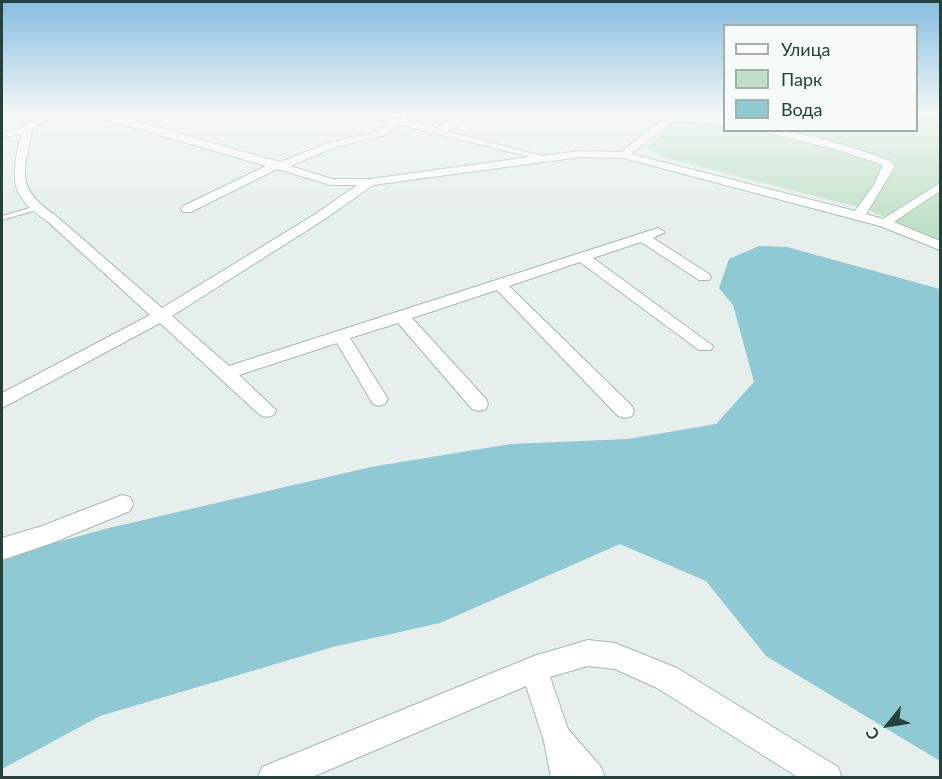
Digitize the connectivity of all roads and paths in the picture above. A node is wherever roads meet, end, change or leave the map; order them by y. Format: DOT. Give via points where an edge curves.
graph roads {
  1 [pos="23,151"];
  2 [pos="231,151"];
  3 [pos="315,151"];
  4 [pos="520,151"];
  5 [pos="628,151"];
  6 [pos="857,151"];
  7 [pos="623,155"];
  8 [pos="548,158"];
  9 [pos="279,165"];
  10 [pos="370,182"];
  11 [pos="940,186"];
  12 [pos="187,208"];
  13 [pos="36,209"];
  14 [pos="859,215"];
  15 [pos="2,218"];
  16 [pos="885,223"];
  17 [pos="940,246"];
  18 [pos="582,257"];
  19 [pos="704,278"];
  20 [pos="499,284"];
  21 [pos="400,315"];
  22 [pos="161,316"];
  23 [pos="340,335"];
  24 [pos="705,346"];
  25 [pos="227,373"];
  26 [pos="380,399"];
  27 [pos="2,401"];
  28 [pos="479,404"];
  29 [pos="267,410"];
  30 [pos="626,411"];
  31 [pos="122,504"];
  32 [pos="2,549"];
  33 [pos="534,669"];
  34 [pos="557,738"];
  35 [pos="273,777"];
  36 [pos="566,777"];
  37 [pos="590,777"];
  38 [pos="827,777"];
  1 -- 13 [label="street" via="18,178 27,202"];
  2 -- 9 [label="street"];
  3 -- 9 [label="street"];
  4 -- 8 [label="street"];
  5 -- 7 [label="street"];
  6 -- 14 [label="street" via="890,166"];
  7 -- 8 [label="street"];
  7 -- 14 [label="street"];
  8 -- 10 [label="street"];
  9 -- 10 [label="street" via="331,182"];
  9 -- 12 [label="street"];
  10 -- 22 [label="street"];
  11 -- 16 [label="street"];
  13 -- 15 [label="lane"];
  13 -- 22 [label="street"];
  14 -- 16 [label="street"];
  16 -- 17 [label="street"];
  18 -- 19 [label="street" via="651,234"];
  18 -- 20 [label="street"];
  18 -- 24 [label="street"];
  20 -- 21 [label="street"];
  20 -- 30 [label="street"];
  21 -- 23 [label="street"];
  21 -- 28 [label="street"];
  22 -- 25 [label="street"];
  22 -- 27 [label="street"];
  23 -- 25 [label="street"];
  23 -- 26 [label="street"];
  25 -- 29 [label="street"];
  31 -- 32 [label="street"];
  33 -- 34 [label="street"];
  33 -- 35 [label="street"];
  33 -- 38 [label="street" via="588,653 615,656 667,678"];
  34 -- 36 [label="street"];
  34 -- 37 [label="street"];
}
